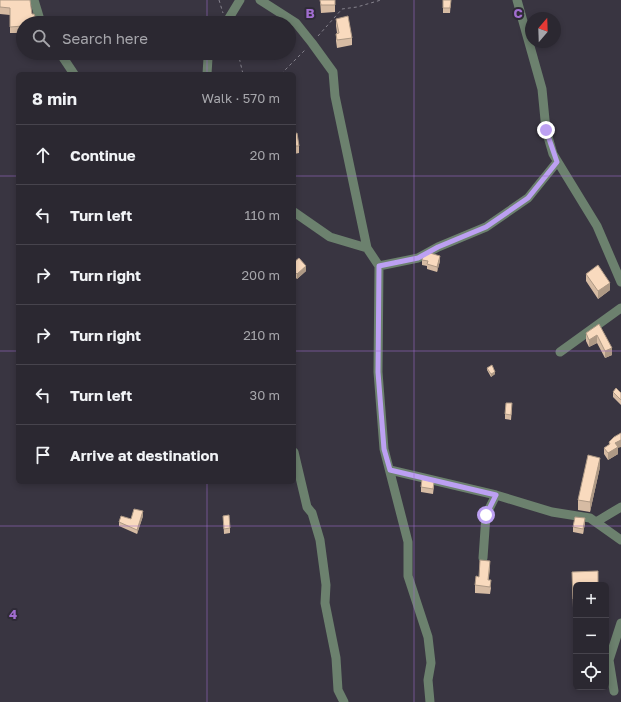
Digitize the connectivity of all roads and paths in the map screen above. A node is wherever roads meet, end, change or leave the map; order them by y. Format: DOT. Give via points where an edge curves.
graph roads {
  1 [pos="34,0"];
  2 [pos="219,0"];
  3 [pos="240,0"];
  4 [pos="260,0"];
  5 [pos="381,0"];
  6 [pos="517,0"];
  7 [pos="39,16"];
  8 [pos="224,16"];
  9 [pos="227,16"];
  10 [pos="285,16"];
  11 [pos="296,23"];
  12 [pos="312,43"];
  13 [pos="296,59"];
  14 [pos="65,60"];
  15 [pos="208,60"];
  16 [pos="240,60"];
  17 [pos="295,60"];
  18 [pos="73,72"];
  19 [pos="207,72"];
  20 [pos="243,72"];
  21 [pos="283,72"];
  22 [pos="557,162"];
  23 [pos="296,213"];
  24 [pos="368,248"];
  25 [pos="379,266"];
  26 [pos="621,282"];
  27 [pos="621,308"];
  28 [pos="560,352"];
  29 [pos="296,460"];
  30 [pos="390,470"];
  31 [pos="496,495"];
  32 [pos="621,507"];
  33 [pos="596,522"];
  34 [pos="621,540"];
  35 [pos="483,558"];
  36 [pos="621,623"];
  37 [pos="614,691"];
  38 [pos="344,702"];
  39 [pos="430,702"];
  1 -- 7 [label="street"];
  2 -- 8 [label="path"];
  3 -- 9 [label="street"];
  4 -- 10 [label="street"];
  5 -- 12 [label="path" via="342,9"];
  6 -- 22 [label="street" via="542,89 546,130"];
  11 -- 12 [label="street"];
  12 -- 13 [label="path"];
  12 -- 24 [label="street" via="332,72"];
  14 -- 18 [label="street"];
  15 -- 19 [label="street"];
  16 -- 20 [label="path"];
  17 -- 21 [label="path"];
  22 -- 25 [label="street" via="528,198 486,227 418,258"];
  22 -- 26 [label="street" via="597,226"];
  23 -- 24 [label="street" via="330,237"];
  24 -- 25 [label="street"];
  25 -- 30 [label="street" via="378,372 384,449"];
  27 -- 28 [label="street"];
  29 -- 38 [label="street" via="307,507 312,512 320,540 326,585 325,603 336,658 338,690"];
  30 -- 31 [label="street"];
  30 -- 39 [label="street" via="408,542 408,576 428,637 431,663 428,680"];
  31 -- 33 [label="street" via="552,512 590,518"];
  31 -- 35 [label="street" via="486,515"];
  32 -- 33 [label="street"];
  33 -- 34 [label="street"];
  36 -- 37 [label="street" via="609,660"];
}
